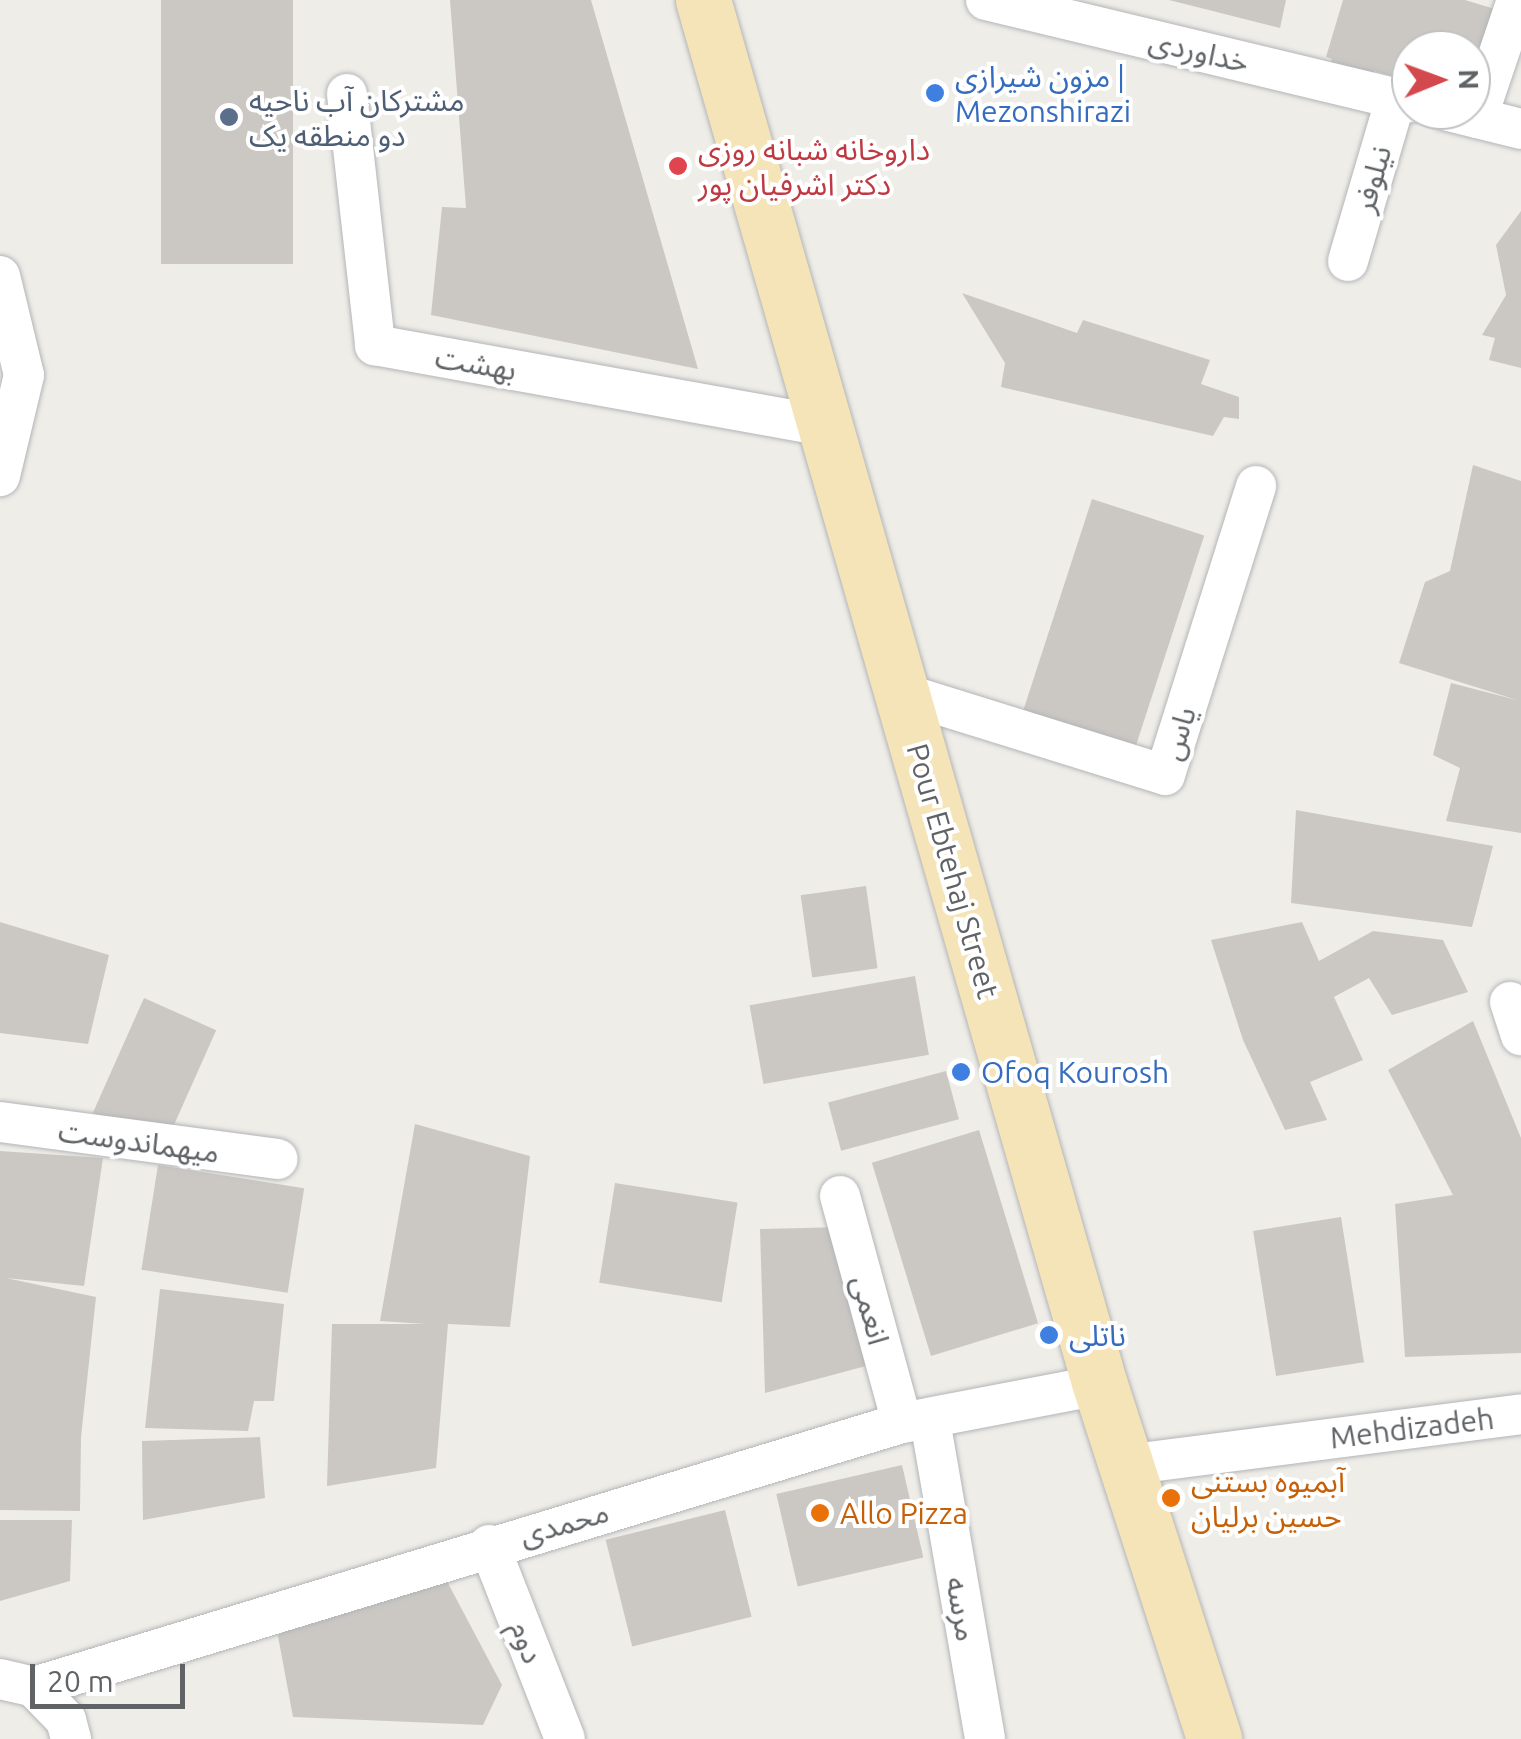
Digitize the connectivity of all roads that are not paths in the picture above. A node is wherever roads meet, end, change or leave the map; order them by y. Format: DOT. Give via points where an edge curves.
graph roads {
  1 [pos="703,0"];
  2 [pos="986,0"];
  3 [pos="1516,0"];
  4 [pos="1491,52"];
  5 [pos="346,94"];
  6 [pos="1391,97"];
  7 [pos="1491,121"];
  8 [pos="1521,128"];
  9 [pos="1393,130"];
  10 [pos="1348,260"];
  11 [pos="0,276"];
  12 [pos="825,426"];
  13 [pos="0,476"];
  14 [pos="1256,486"];
  15 [pos="902,693"];
  16 [pos="0,1122"];
  17 [pos="278,1159"];
  18 [pos="840,1196"];
  19 [pos="1100,1384"];
  20 [pos="1521,1414"];
  21 [pos="916,1422"];
  22 [pos="1125,1464"];
  23 [pos="489,1546"];
  24 [pos="17,1684"];
  25 [pos="71,1739"];
  26 [pos="565,1739"];
  27 [pos="984,1739"];
  28 [pos="1214,1739"];
  1 -- 12 [label="main road, Pour Ebtehaj Street"];
  2 -- 6 [label="street, خداوردی"];
  3 -- 4 [label="street"];
  5 -- 12 [label="street, بهشت" via="375,345"];
  7 -- 8 [label="street"];
  9 -- 10 [label="street, نیلوفر"];
  11 -- 13 [label="street" via="24,375"];
  12 -- 15 [label="main road, Pour Ebtehaj Street"];
  14 -- 15 [label="street, یاس" via="1165,774"];
  15 -- 19 [label="main road, Pour Ebtehaj Street"];
  16 -- 17 [label="street, میهماندوست"];
  18 -- 21 [label="street, انعمی"];
  19 -- 21 [label="street, محمدی"];
  19 -- 22 [label="main road, Pour Ebtehaj Street"];
  20 -- 22 [label="street, Mehdizadeh"];
  21 -- 23 [label="street, محمدی"];
  21 -- 27 [label="street, مرسه"];
  22 -- 28 [label="main road, Pour Ebtehaj Street"];
  23 -- 24 [label="street, محمدی"];
  23 -- 26 [label="street, دوم"];
  24 -- 25 [label="street" via="66,1720"];
}
